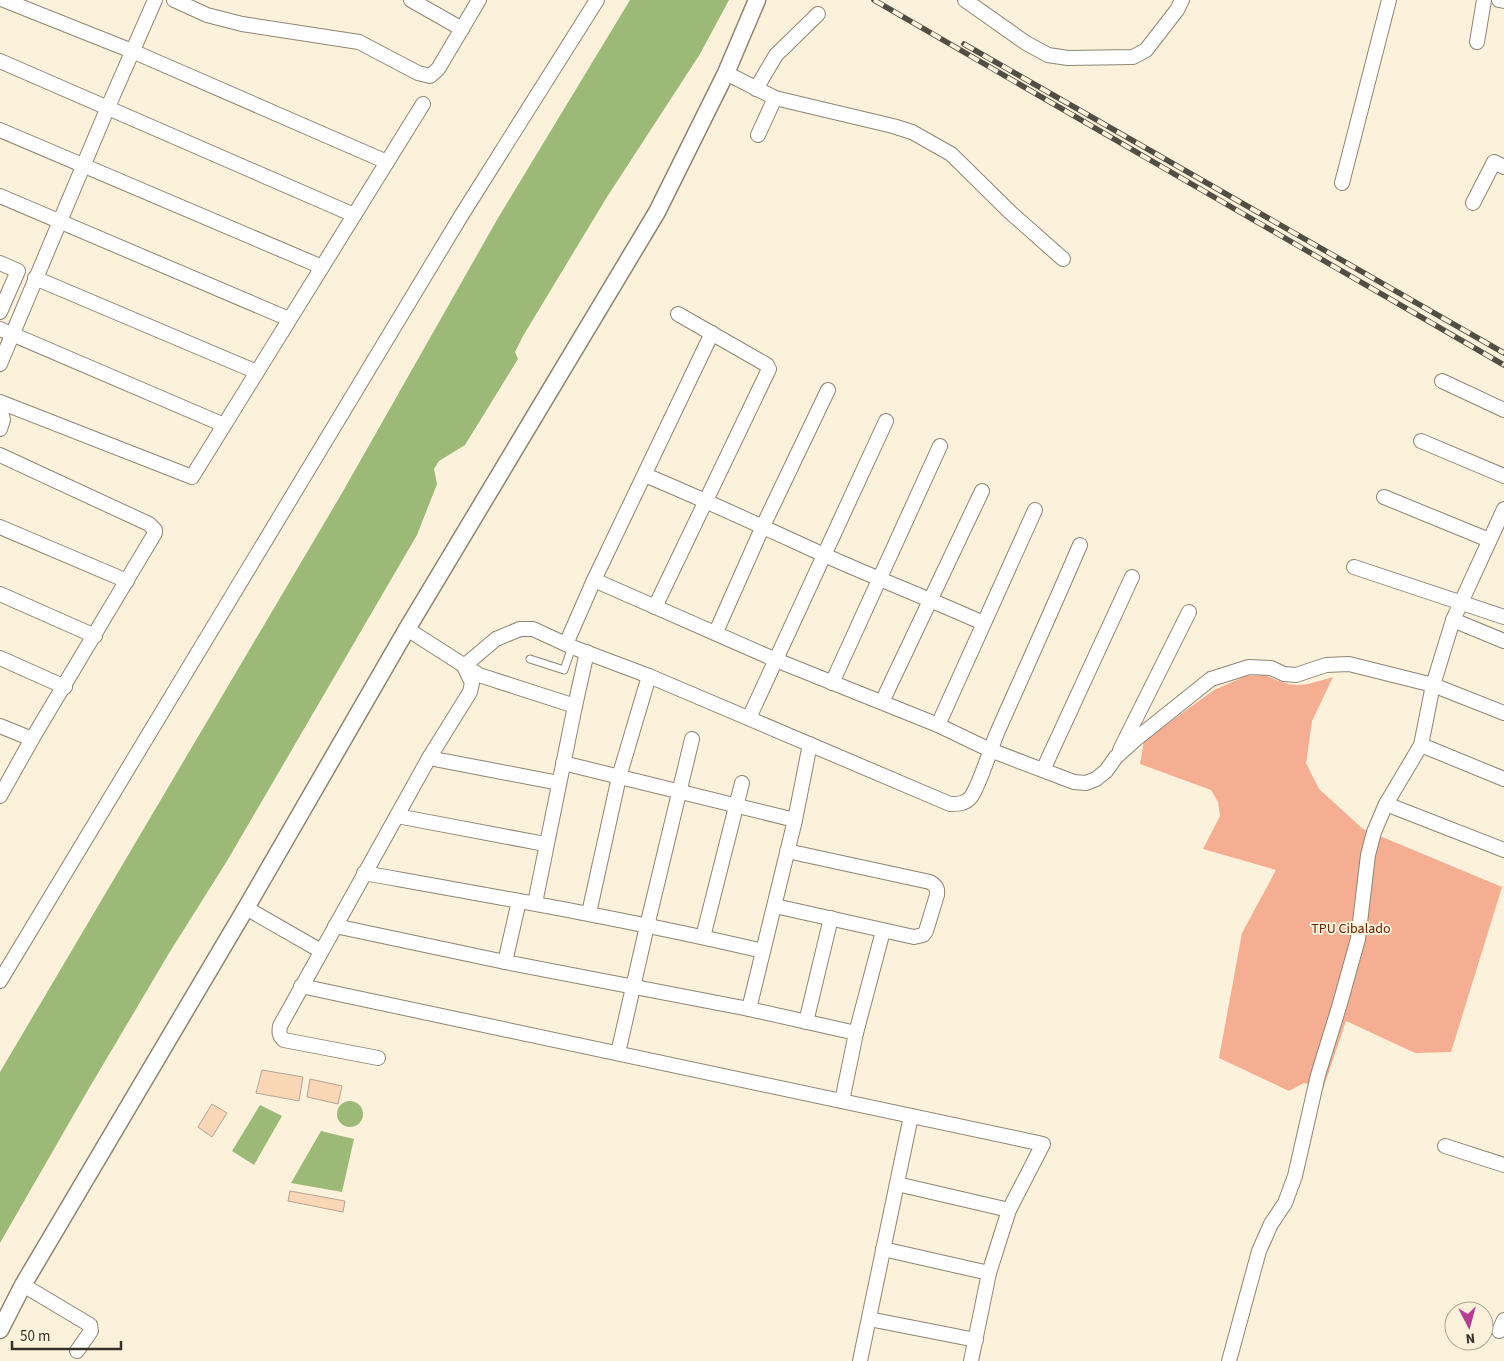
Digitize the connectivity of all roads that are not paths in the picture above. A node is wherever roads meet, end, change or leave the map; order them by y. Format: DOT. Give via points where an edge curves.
graph roads {
  1 [pos="4,0"];
  2 [pos="155,0"];
  3 [pos="174,0"];
  4 [pos="411,0"];
  5 [pos="479,0"];
  6 [pos="597,0"];
  7 [pos="757,0"];
  8 [pos="965,0"];
  9 [pos="1182,0"];
  10 [pos="1389,0"];
  11 [pos="1484,0"];
  12 [pos="1499,0"];
  13 [pos="1504,1"];
  14 [pos="818,14"];
  15 [pos="462,29"];
  16 [pos="1477,42"];
  17 [pos="132,51"];
  18 [pos="0,61"];
  19 [pos="726,73"];
  20 [pos="756,88"];
  21 [pos="776,98"];
  22 [pos="423,104"];
  23 [pos="108,107"];
  24 [pos="0,130"];
  25 [pos="758,135"];
  26 [pos="387,162"];
  27 [pos="84,166"];
  28 [pos="1504,167"];
  29 [pos="1342,183"];
  30 [pos="0,196"];
  31 [pos="1473,203"];
  32 [pos="354,215"];
  33 [pos="60,222"];
  34 [pos="1064,258"];
  35 [pos="0,263"];
  36 [pos="322,267"];
  37 [pos="35,278"];
  38 [pos="0,312"];
  39 [pos="678,314"];
  40 [pos="289,319"];
  41 [pos="6,332"];
  42 [pos="712,333"];
  43 [pos="0,364"];
  44 [pos="257,372"];
  45 [pos="1442,381"];
  46 [pos="828,390"];
  47 [pos="0,404"];
  48 [pos="1504,410"];
  49 [pos="886,421"];
  50 [pos="224,425"];
  51 [pos="0,429"];
  52 [pos="1421,440"];
  53 [pos="940,446"];
  54 [pos="0,455"];
  55 [pos="645,475"];
  56 [pos="1504,476"];
  57 [pos="982,491"];
  58 [pos="1384,497"];
  59 [pos="706,500"];
  60 [pos="1504,509"];
  61 [pos="1035,510"];
  62 [pos="762,526"];
  63 [pos="0,527"];
  64 [pos="1489,540"];
  65 [pos="1080,544"];
  66 [pos="824,554"];
  67 [pos="1354,566"];
  68 [pos="1132,576"];
  69 [pos="880,578"];
  70 [pos="594,580"];
  71 [pos="127,581"];
  72 [pos="0,594"];
  73 [pos="932,600"];
  74 [pos="1461,603"];
  75 [pos="655,607"];
  76 [pos="1189,612"];
  77 [pos="1504,617"];
  78 [pos="1453,620"];
  79 [pos="983,623"];
  80 [pos="407,629"];
  81 [pos="716,632"];
  82 [pos="95,636"];
  83 [pos="1504,641"];
  84 [pos="569,645"];
  85 [pos="587,652"];
  86 [pos="0,658"];
  87 [pos="530,659"];
  88 [pos="776,660"];
  89 [pos="464,666"];
  90 [pos="649,676"];
  91 [pos="832,683"];
  92 [pos="1434,685"];
  93 [pos="65,686"];
  94 [pos="882,702"];
  95 [pos="575,706"];
  96 [pos="1504,713"];
  97 [pos="749,718"];
  98 [pos="938,725"];
  99 [pos="0,726"];
  100 [pos="32,739"];
  101 [pos="692,739"];
  102 [pos="810,744"];
  103 [pos="1421,745"];
  104 [pos="990,750"];
  105 [pos="1116,757"];
  106 [pos="429,758"];
  107 [pos="564,763"];
  108 [pos="1043,770"];
  109 [pos="619,777"];
  110 [pos="1504,779"];
  111 [pos="559,783"];
  112 [pos="742,783"];
  113 [pos="678,792"];
  114 [pos="1,793"];
  115 [pos="1386,804"];
  116 [pos="737,806"];
  117 [pos="397,816"];
  118 [pos="795,820"];
  119 [pos="545,844"];
  120 [pos="1504,850"];
  121 [pos="787,851"];
  122 [pos="364,873"];
  123 [pos="519,901"];
  124 [pos="535,903"];
  125 [pos="775,906"];
  126 [pos="246,908"];
  127 [pos="589,913"];
  128 [pos="831,918"];
  129 [pos="335,926"];
  130 [pos="647,926"];
  131 [pos="883,930"];
  132 [pos="704,937"];
  133 [pos="321,951"];
  134 [pos="763,951"];
  135 [pos="505,962"];
  136 [pos="0,981"];
  137 [pos="301,986"];
  138 [pos="633,987"];
  139 [pos="749,1009"];
  140 [pos="806,1022"];
  141 [pos="856,1033"];
  142 [pos="618,1053"];
  143 [pos="378,1058"];
  144 [pos="842,1101"];
  145 [pos="911,1116"];
  146 [pos="1445,1146"];
  147 [pos="1504,1166"];
  148 [pos="897,1184"];
  149 [pos="1009,1210"];
  150 [pos="883,1249"];
  151 [pos="989,1273"];
  152 [pos="23,1286"];
  153 [pos="868,1319"];
  154 [pos="0,1330"];
  155 [pos="976,1340"];
  156 [pos="77,1351"];
  157 [pos="860,1361"];
  158 [pos="971,1361"];
  159 [pos="1229,1361"];
  1 -- 17 [label="street"];
  2 -- 17 [label="street"];
  3 -- 15 [label="street" via="207,15 242,24 359,42 424,76 434,73"];
  4 -- 15 [label="street"];
  5 -- 15 [label="street"];
  6 -- 136 [label="street" via="460,216"];
  7 -- 19 [label="street"];
  8 -- 9 [label="street" via="1026,43 1048,55 1068,58 1133,57 1146,50"];
  10 -- 29 [label="street"];
  11 -- 16 [label="street"];
  12 -- 13 [label="street"];
  14 -- 20 [label="street" via="776,55"];
  17 -- 23 [label="street"];
  17 -- 26 [label="street"];
  18 -- 23 [label="street"];
  19 -- 20 [label="street"];
  19 -- 80 [label="street" via="677,176 652,220"];
  20 -- 21 [label="street"];
  21 -- 25 [label="street"];
  21 -- 34 [label="street" via="893,126 930,141 951,154 1011,213"];
  22 -- 26 [label="street"];
  23 -- 27 [label="street"];
  23 -- 32 [label="street"];
  24 -- 27 [label="street"];
  26 -- 32 [label="street"];
  27 -- 33 [label="street"];
  27 -- 36 [label="street"];
  28 -- 31 [label="street" via="1494,162"];
  30 -- 33 [label="street"];
  32 -- 36 [label="street"];
  33 -- 37 [label="street"];
  33 -- 40 [label="street"];
  35 -- 38 [label="street" via="18,270"];
  36 -- 40 [label="street"];
  37 -- 41 [label="street"];
  37 -- 44 [label="street"];
  39 -- 42 [label="street"];
  40 -- 44 [label="street"];
  41 -- 43 [label="street"];
  41 -- 50 [label="street"];
  42 -- 55 [label="street"];
  42 -- 59 [label="street" via="769,369"];
  44 -- 50 [label="street"];
  45 -- 48 [label="street"];
  46 -- 62 [label="street"];
  47 -- 50 [label="street" via="192,477"];
  47 -- 51 [label="street"];
  49 -- 66 [label="street"];
  52 -- 56 [label="street"];
  53 -- 69 [label="street"];
  54 -- 71 [label="street" via="152,527 154,537"];
  55 -- 59 [label="street"];
  55 -- 70 [label="street"];
  57 -- 73 [label="street"];
  58 -- 64 [label="street"];
  59 -- 62 [label="street"];
  59 -- 75 [label="street"];
  60 -- 64 [label="street"];
  61 -- 79 [label="street"];
  62 -- 66 [label="street"];
  62 -- 81 [label="street"];
  63 -- 71 [label="street"];
  64 -- 74 [label="street"];
  65 -- 104 [label="street"];
  66 -- 69 [label="street"];
  66 -- 88 [label="street"];
  67 -- 74 [label="street"];
  68 -- 108 [label="street"];
  69 -- 73 [label="street"];
  69 -- 91 [label="street"];
  70 -- 75 [label="street"];
  70 -- 84 [label="street"];
  71 -- 82 [label="street"];
  72 -- 82 [label="street"];
  73 -- 79 [label="street"];
  73 -- 94 [label="street"];
  74 -- 77 [label="street"];
  74 -- 78 [label="street"];
  75 -- 81 [label="street"];
  76 -- 105 [label="street"];
  78 -- 83 [label="street"];
  78 -- 92 [label="street"];
  79 -- 98 [label="street"];
  80 -- 89 [label="street"];
  80 -- 126 [label="street"];
  81 -- 88 [label="street"];
  82 -- 93 [label="street"];
  84 -- 85 [label="street"];
  84 -- 87 [label="lane" via="564,670"];
  84 -- 89 [label="street" via="533,628 520,630 496,639"];
  85 -- 90 [label="street"];
  85 -- 95 [label="street"];
  86 -- 93 [label="street"];
  88 -- 91 [label="street"];
  88 -- 97 [label="street"];
  89 -- 95 [label="street" via="495,682"];
  89 -- 106 [label="street" via="472,683 470,692"];
  90 -- 97 [label="street"];
  90 -- 109 [label="street"];
  91 -- 94 [label="street"];
  92 -- 96 [label="street"];
  92 -- 103 [label="street"];
  92 -- 105 [label="street" via="1349,664 1326,665 1296,675 1271,668 1250,667 1212,679"];
  93 -- 100 [label="street"];
  94 -- 98 [label="street"];
  95 -- 107 [label="street"];
  97 -- 102 [label="street"];
  98 -- 104 [label="street"];
  99 -- 100 [label="street"];
  100 -- 114 [label="street"];
  101 -- 113 [label="street"];
  102 -- 104 [label="street" via="950,804 965,802 971,796"];
  102 -- 118 [label="street"];
  103 -- 110 [label="street"];
  103 -- 115 [label="street"];
  104 -- 108 [label="street"];
  105 -- 108 [label="street" via="1106,771 1086,783 1074,782"];
  106 -- 111 [label="street"];
  106 -- 117 [label="street"];
  107 -- 109 [label="street"];
  107 -- 111 [label="street"];
  109 -- 113 [label="street"];
  109 -- 127 [label="street"];
  111 -- 119 [label="street"];
  112 -- 116 [label="street"];
  113 -- 116 [label="street"];
  113 -- 130 [label="street"];
  115 -- 120 [label="street"];
  115 -- 159 [label="street" via="1368,855 1358,939 1318,1075 1295,1176 1259,1250"];
  116 -- 118 [label="street"];
  116 -- 132 [label="street"];
  117 -- 119 [label="street"];
  117 -- 122 [label="street"];
  118 -- 121 [label="street"];
  119 -- 124 [label="street"];
  121 -- 125 [label="street"];
  121 -- 131 [label="street" via="935,885 938,895 923,935 914,937"];
  122 -- 123 [label="street"];
  122 -- 129 [label="street"];
  123 -- 124 [label="street"];
  123 -- 135 [label="street"];
  124 -- 127 [label="street"];
  125 -- 128 [label="street"];
  125 -- 134 [label="street"];
  126 -- 133 [label="street"];
  126 -- 152 [label="street"];
  127 -- 130 [label="street"];
  128 -- 131 [label="street"];
  128 -- 140 [label="street"];
  129 -- 133 [label="street"];
  129 -- 135 [label="street"];
  130 -- 132 [label="street"];
  130 -- 138 [label="street"];
  131 -- 141 [label="street"];
  132 -- 134 [label="street"];
  133 -- 137 [label="street"];
  134 -- 139 [label="street"];
  135 -- 138 [label="street"];
  137 -- 142 [label="street"];
  137 -- 143 [label="street" via="280,1026 279,1032 284,1040"];
  138 -- 139 [label="street"];
  138 -- 142 [label="street"];
  139 -- 140 [label="street"];
  140 -- 141 [label="street"];
  141 -- 144 [label="street"];
  142 -- 144 [label="street"];
  144 -- 145 [label="street"];
  145 -- 148 [label="street"];
  145 -- 149 [label="street" via="1043,1144"];
  146 -- 147 [label="street"];
  148 -- 149 [label="street"];
  148 -- 150 [label="street"];
  149 -- 151 [label="street"];
  150 -- 151 [label="street"];
  150 -- 153 [label="street"];
  151 -- 155 [label="street"];
  152 -- 154 [label="street"];
  152 -- 156 [label="street" via="90,1325 90,1331"];
  153 -- 155 [label="street"];
  153 -- 157 [label="street"];
  155 -- 158 [label="street"];
}
